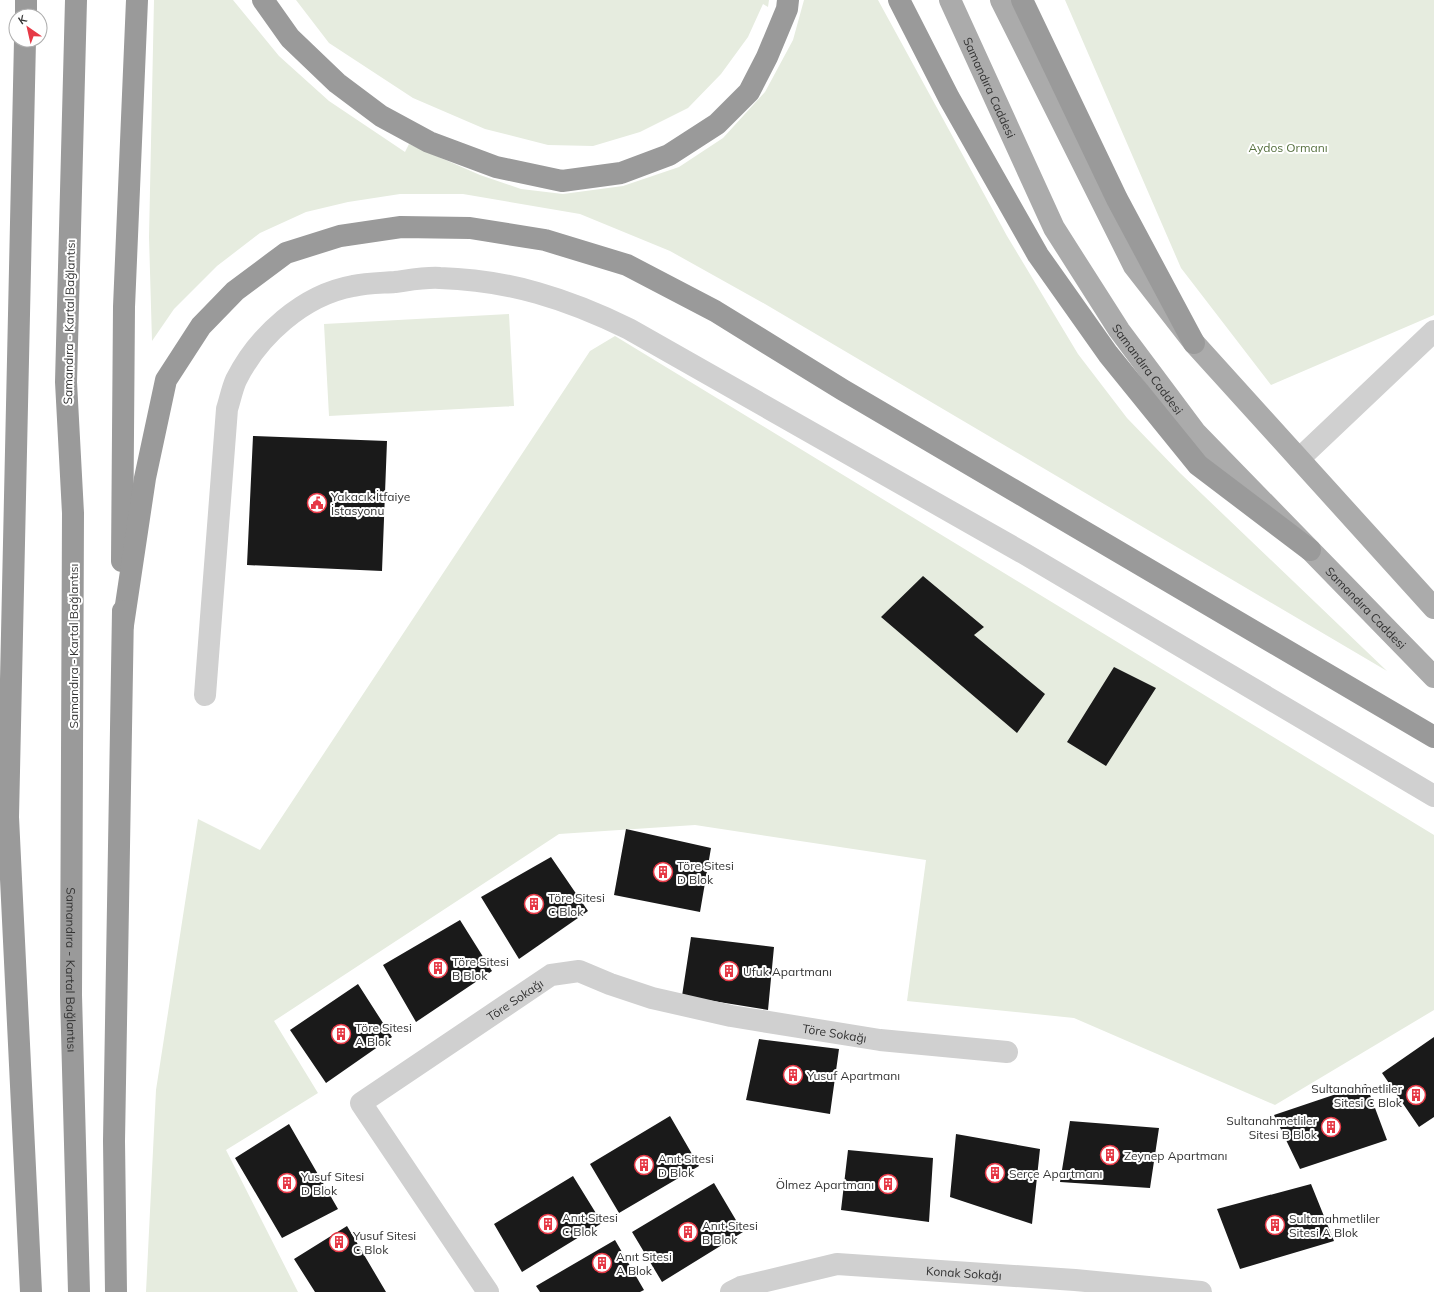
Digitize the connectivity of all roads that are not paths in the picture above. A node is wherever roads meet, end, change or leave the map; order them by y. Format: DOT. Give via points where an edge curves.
graph roads {
  1 [pos="76,0"];
  2 [pos="138,0"];
  3 [pos="263,0"];
  4 [pos="788,0"];
  5 [pos="899,0"];
  6 [pos="950,0"];
  7 [pos="1001,0"];
  8 [pos="1022,0"];
  9 [pos="25,48"];
  10 [pos="1434,332"];
  11 [pos="1194,343"];
  12 [pos="1299,459"];
  13 [pos="1310,550"];
  14 [pos="1434,608"];
  15 [pos="123,625"];
  16 [pos="1434,677"];
  17 [pos="205,696"];
  18 [pos="1434,737"];
  19 [pos="1434,796"];
  20 [pos="1007,1052"];
  21 [pos="31,1292"];
  22 [pos="79,1292"];
  23 [pos="116,1292"];
  24 [pos="488,1292"];
  25 [pos="731,1292"];
  26 [pos="1201,1292"];
  1 -- 22 [label="highway, Samandıra - Kartal Bağlantısı" via="66,382 73,513 71,995"];
  2 -- 15 [label="highway" via="124,307"];
  3 -- 4 [label="highway" via="290,38 337,83 381,116 429,142 496,167 562,181 621,173 669,155 717,124 749,92 767,57 787,9"];
  5 -- 13 [label="highway" via="949,98 1038,255 1108,354 1198,465"];
  6 -- 13 [label="main road, Samandıra Caddesi" via="1054,228 1118,330 1196,433"];
  7 -- 11 [label="main road" via="1134,266"];
  8 -- 11 [label="highway" via="1117,199"];
  9 -- 21 [label="highway" via="8,817"];
  10 -- 12 [label="street"];
  11 -- 12 [label="main road"];
  12 -- 14 [label="main road"];
  13 -- 16 [label="main road, Samandıra Caddesi"];
  15 -- 18 [label="highway" via="145,478 166,380 201,326 235,291 286,252 340,236 401,227 470,228 545,240 627,264 708,307 842,390"];
  15 -- 23 [label="highway" via="114,1141"];
  17 -- 19 [label="street" via="228,409 236,382 249,358 266,338 295,312 328,294 352,286 439,278 481,281 523,288 559,298 629,329 1025,554"];
  20 -- 24 [label="street, Töre Sokağı" via="880,1040 731,1016 652,998 579,971 551,975 361,1103"];
  25 -- 26 [label="street, Konak Sokağı" via="741,1287 837,1264 1075,1280"];
}
